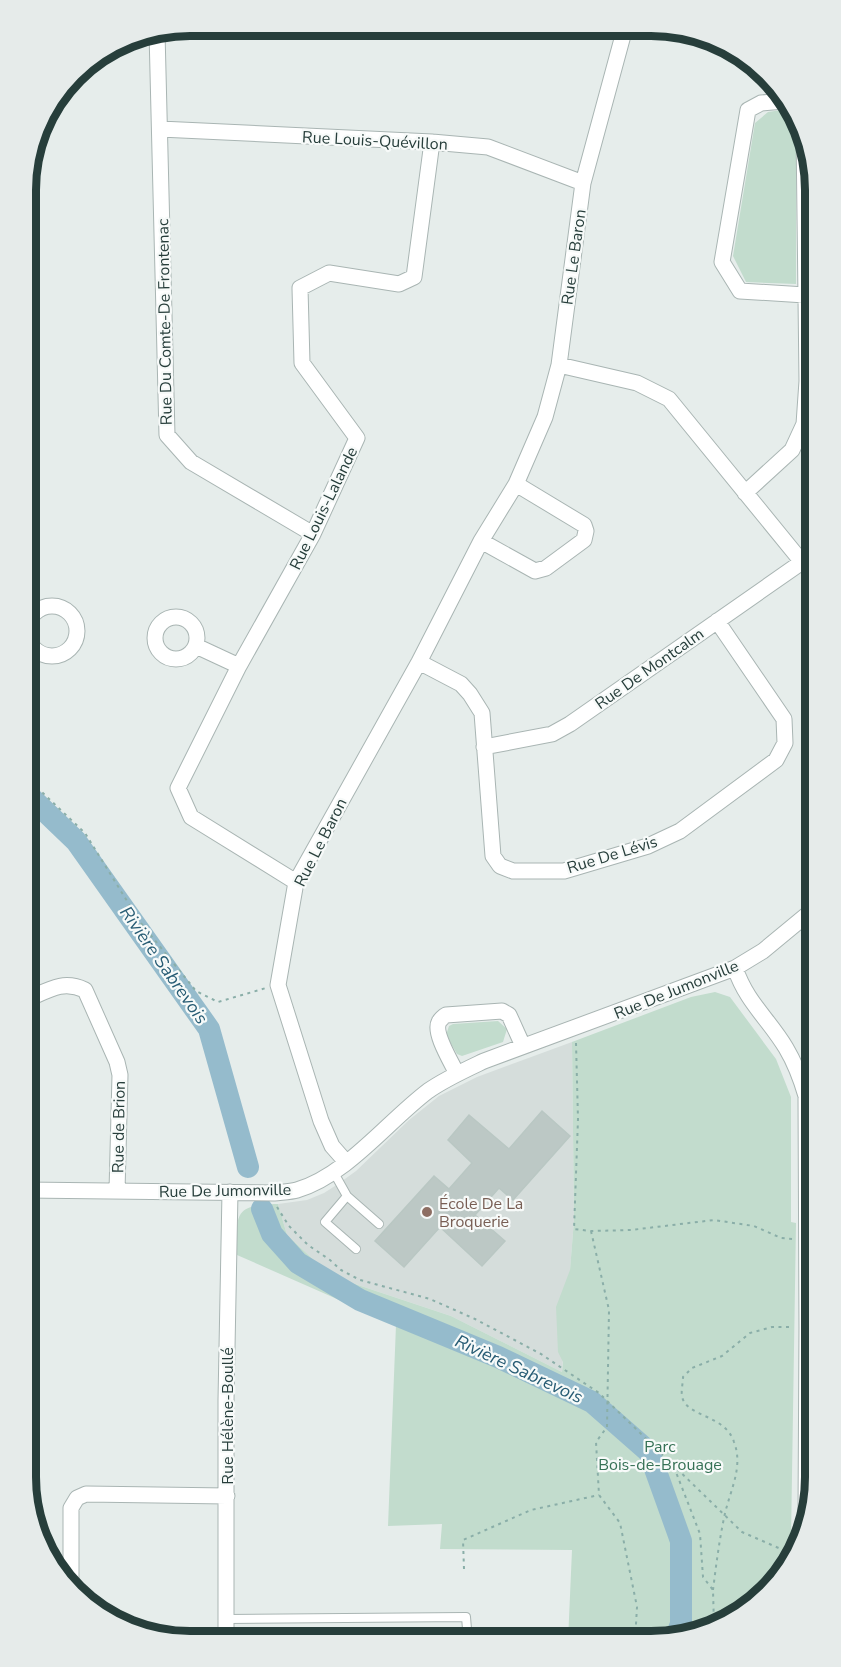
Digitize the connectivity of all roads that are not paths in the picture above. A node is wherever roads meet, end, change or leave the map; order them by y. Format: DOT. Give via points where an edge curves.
graph roads {
  1 [pos="623,36"];
  2 [pos="157,40"];
  3 [pos="777,102"];
  4 [pos="160,129"];
  5 [pos="432,142"];
  6 [pos="804,175"];
  7 [pos="583,183"];
  8 [pos="805,295"];
  9 [pos="559,365"];
  10 [pos="805,410"];
  11 [pos="516,484"];
  12 [pos="745,493"];
  13 [pos="313,534"];
  14 [pos="481,541"];
  15 [pos="805,560"];
  16 [pos="805,566"];
  17 [pos="717,621"];
  18 [pos="196,646"];
  19 [pos="419,662"];
  20 [pos="239,666"];
  21 [pos="484,747"];
  22 [pos="296,882"];
  23 [pos="805,916"];
  24 [pos="735,968"];
  25 [pos="36,996"];
  26 [pos="523,1046"];
  27 [pos="457,1074"];
  28 [pos="805,1092"];
  29 [pos="340,1167"];
  30 [pos="36,1190"];
  31 [pos="117,1191"];
  32 [pos="230,1192"];
  33 [pos="347,1196"];
  34 [pos="379,1224"];
  35 [pos="356,1249"];
  36 [pos="227,1496"];
  37 [pos="71,1575"];
  38 [pos="227,1619"];
  39 [pos="226,1631"];
  40 [pos="467,1631"];
  1 -- 7 [label="street, Rue Le Baron"];
  2 -- 4 [label="street, Rue Du Comte-De Frontenac"];
  3 -- 8 [label="street" via="761,103 748,110 722,262 740,291"];
  4 -- 5 [label="street, Rue Louis-Quévillon"];
  4 -- 13 [label="street, Rue Du Comte-De Frontenac" via="167,435 190,462"];
  5 -- 7 [label="street, Rue Louis-Quévillon" via="488,147"];
  5 -- 13 [label="street, Rue Louis-Lalande" via="414,277 399,284 329,273 300,288 302,363 357,438"];
  6 -- 8 [label="street"];
  7 -- 9 [label="street, Rue Le Baron"];
  9 -- 11 [label="street, Rue Le Baron" via="545,417"];
  9 -- 12 [label="street" via="637,383 669,399"];
  10 -- 12 [label="street" via="804,424 792,450"];
  11 -- 14 [label="street, Rue Le Baron"];
  11 -- 14 [label="street" via="584,525 584,540 546,568 535,571"];
  12 -- 15 [label="street"];
  13 -- 20 [label="street, Rue Louis-Lalande"];
  14 -- 19 [label="street, Rue Le Baron"];
  16 -- 17 [label="street, Rue De Montcalm"];
  17 -- 21 [label="street, Rue De Montcalm" via="552,734"];
  17 -- 21 [label="street, Rue De Lévis" via="784,719 785,743 776,760 680,831 648,846 564,871 513,871 500,866 493,856"];
  18 -- 20 [label="street"];
  19 -- 21 [label="street, Rue De Lévis" via="461,684 470,694 482,713"];
  19 -- 22 [label="street, Rue Le Baron"];
  20 -- 22 [label="street, Rue Louis-Lalande" via="178,788 190,817"];
  22 -- 29 [label="street, Rue Le Baron" via="278,985"];
  23 -- 24 [label="street, Rue De Jumonville"];
  24 -- 26 [label="street, Rue De Jumonville"];
  24 -- 28 [label="street" via="741,987 785,1046"];
  25 -- 31 [label="street, Rue de Brion" via="61,985 85,990 117,1062"];
  26 -- 27 [label="street, Rue De Jumonville"];
  26 -- 27 [label="street" via="509,1015 501,1011 446,1015 437,1028"];
  27 -- 29 [label="street, Rue De Jumonville" via="429,1090"];
  29 -- 32 [label="street, Rue De Jumonville" via="295,1190"];
  29 -- 33 [label="lane"];
  30 -- 31 [label="street, Rue De Jumonville"];
  31 -- 32 [label="street, Rue De Jumonville"];
  32 -- 36 [label="street, Rue Hélène-Boullé"];
  33 -- 34 [label="lane"];
  33 -- 35 [label="lane" via="325,1222"];
  36 -- 37 [label="street" via="86,1494 77,1498 71,1508"];
  36 -- 38 [label="street, Rue Hélène-Boullé"];
  38 -- 39 [label="street, Rue Hélène-Boullé"];
  38 -- 40 [label="lane" via="466,1617"];
}
